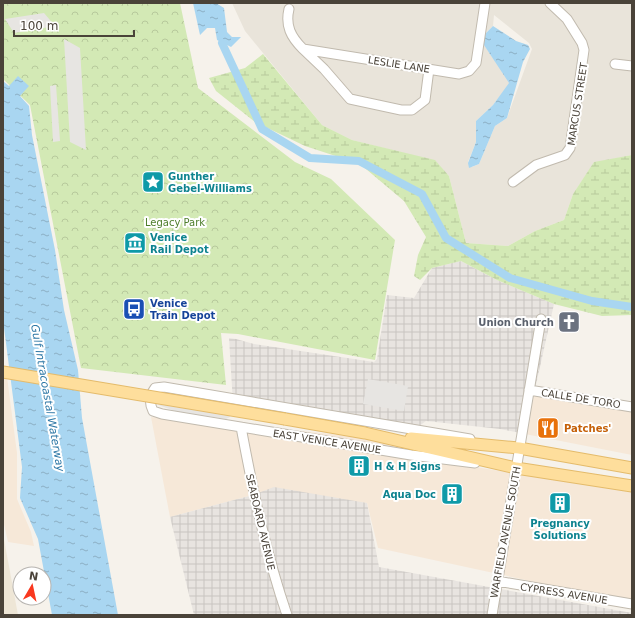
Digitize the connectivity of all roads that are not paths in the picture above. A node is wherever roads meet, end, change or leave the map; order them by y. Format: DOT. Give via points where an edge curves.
graph roads {
  1 [pos="485,3"];
  2 [pos="550,3"];
  3 [pos="289,9"];
  4 [pos="303,49"];
  5 [pos="615,64"];
  6 [pos="632,66"];
  7 [pos="429,69"];
  8 [pos="513,182"];
  9 [pos="541,319"];
  10 [pos="3,372"];
  11 [pos="529,390"];
  12 [pos="632,407"];
  13 [pos="241,427"];
  14 [pos="365,433"];
  15 [pos="519,448"];
  16 [pos="516,468"];
  17 [pos="632,468"];
  18 [pos="632,486"];
  19 [pos="496,582"];
  20 [pos="632,604"];
  21 [pos="287,615"];
  22 [pos="492,615"];
  1 -- 7 [label="street, LESLIE LANE" via="476,63 473,68 469,72 459,74"];
  2 -- 8 [label="street, MARCUS STREET" via="567,19 584,50 570,148 565,155 536,165"];
  3 -- 4 [label="street" via="289,30"];
  4 -- 7 [label="street, LESLIE LANE"];
  4 -- 7 [label="street" via="350,99 401,110 412,110 424,100"];
  5 -- 6 [label="street"];
  9 -- 11 [label="street, WARFIELD AVENUE SOUTH"];
  10 -- 14 [label="main road, EAST VENICE AVENUE, bridge"];
  11 -- 12 [label="street, CALLE DE TORO"];
  11 -- 15 [label="street, WARFIELD AVENUE SOUTH"];
  13 -- 15 [label="street, EAST VENICE AVENUE" via="157,413 153,411 150,403 152,392 155,388 167,387"];
  13 -- 16 [label="street, EAST VENICE AVENUE" via="411,455"];
  13 -- 21 [label="street, SEABOARD AVENUE" via="267,552"];
  14 -- 15 [label="main road, EAST VENICE AVENUE"];
  14 -- 16 [label="main road, EAST VENICE AVENUE"];
  15 -- 16 [label="street, WARFIELD AVENUE SOUTH"];
  15 -- 17 [label="main road, EAST VENICE AVENUE"];
  16 -- 18 [label="main road, EAST VENICE AVENUE"];
  16 -- 19 [label="street, WARFIELD AVENUE SOUTH"];
  19 -- 20 [label="street, CYPRESS AVENUE"];
  19 -- 22 [label="street, WARFIELD AVENUE SOUTH"];
}
